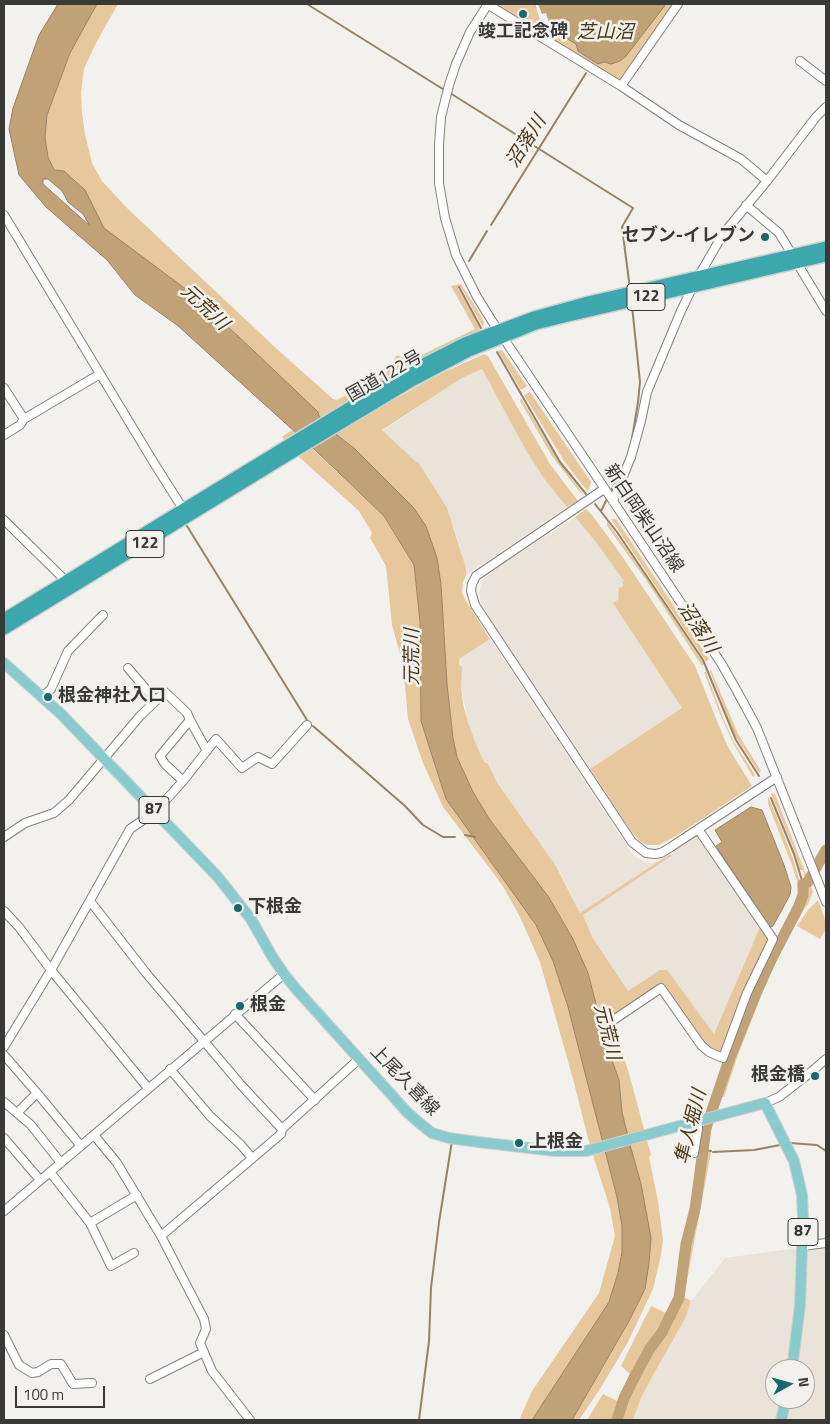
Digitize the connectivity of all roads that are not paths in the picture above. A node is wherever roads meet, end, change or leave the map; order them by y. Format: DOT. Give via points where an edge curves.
graph roads {
  1 [pos="488,4"];
  2 [pos="678,4"];
  3 [pos="800,61"];
  4 [pos="826,81"];
  5 [pos="620,86"];
  6 [pos="826,107"];
  7 [pos="767,181"];
  8 [pos="746,205"];
  9 [pos="4,215"];
  10 [pos="826,247"];
  11 [pos="826,256"];
  12 [pos="794,259"];
  13 [pos="696,281"];
  14 [pos="826,311"];
  15 [pos="501,333"];
  16 [pos="100,374"];
  17 [pos="4,388"];
  18 [pos="24,419"];
  19 [pos="4,435"];
  20 [pos="604,489"];
  21 [pos="613,501"];
  22 [pos="186,513"];
  23 [pos="4,520"];
  24 [pos="69,584"];
  25 [pos="103,615"];
  26 [pos="4,619"];
  27 [pos="4,629"];
  28 [pos="6,668"];
  29 [pos="128,668"];
  30 [pos="42,697"];
  31 [pos="156,701"];
  32 [pos="190,720"];
  33 [pos="307,725"];
  34 [pos="207,751"];
  35 [pos="104,758"];
  36 [pos="777,777"];
  37 [pos="183,781"];
  38 [pos="155,812"];
  39 [pos="698,828"];
  40 [pos="4,837"];
  41 [pos="90,901"];
  42 [pos="826,902"];
  43 [pos="4,911"];
  44 [pos="51,970"];
  45 [pos="284,974"];
  46 [pos="235,1014"];
  47 [pos="615,1019"];
  48 [pos="203,1041"];
  49 [pos="4,1047"];
  50 [pos="4,1055"];
  51 [pos="359,1059"];
  52 [pos="826,1059"];
  53 [pos="170,1069"];
  54 [pos="148,1088"];
  55 [pos="37,1093"];
  56 [pos="315,1100"];
  57 [pos="765,1103"];
  58 [pos="5,1106"];
  59 [pos="16,1113"];
  60 [pos="700,1121"];
  61 [pos="282,1129"];
  62 [pos="94,1135"];
  63 [pos="4,1138"];
  64 [pos="81,1146"];
  65 [pos="694,1154"];
  66 [pos="252,1158"];
  67 [pos="61,1163"];
  68 [pos="50,1172"];
  69 [pos="40,1180"];
  70 [pos="137,1195"];
  71 [pos="5,1207"];
  72 [pos="90,1222"];
  73 [pos="161,1236"];
  74 [pos="826,1243"];
  75 [pos="802,1246"];
  76 [pos="134,1253"];
  77 [pos="4,1335"];
  78 [pos="204,1352"];
  79 [pos="793,1359"];
  80 [pos="150,1379"];
  81 [pos="92,1383"];
  82 [pos="250,1420"];
  1 -- 5 [label="street"];
  1 -- 15 [label="street, 新白岡柴山沼線" via="464,46 449,85 441,117 438,172 443,209 456,255 477,297"];
  2 -- 5 [label="street"];
  3 -- 4 [label="street"];
  5 -- 7 [label="street" via="679,125 741,159"];
  6 -- 7 [label="street"];
  7 -- 8 [label="street"];
  8 -- 12 [label="street" via="779,233"];
  8 -- 13 [label="street" via="723,234"];
  9 -- 16 [label="street"];
  10 -- 12 [label="highway, 国道122号 / 122"];
  11 -- 12 [label="highway, 国道122号 / 122"];
  12 -- 13 [label="highway, 国道122号 / 122"];
  12 -- 14 [label="street"];
  13 -- 15 [label="highway, 国道122号 / 122" via="588,302 534,317"];
  13 -- 21 [label="street" via="680,311 647,392 641,422"];
  15 -- 20 [label="street, 新白岡柴山沼線"];
  15 -- 22 [label="highway, 国道122号 / 122" via="465,344 406,373 344,416"];
  16 -- 18 [label="street"];
  16 -- 22 [label="street"];
  17 -- 18 [label="street"];
  18 -- 19 [label="street"];
  20 -- 21 [label="street, 新白岡柴山沼線"];
  20 -- 39 [label="street" via="483,570 472,584 472,598 632,842 646,853 655,854"];
  21 -- 36 [label="street, 新白岡柴山沼線" via="738,691"];
  22 -- 24 [label="highway, 国道122号 / 122"];
  23 -- 24 [label="street"];
  24 -- 26 [label="highway, 国道122号 / 122"];
  24 -- 27 [label="highway, 国道122号 / 122"];
  25 -- 30 [label="street" via="68,651 51,689"];
  28 -- 30 [label="main road, 上尾久喜線 / 87"];
  29 -- 31 [label="street"];
  30 -- 35 [label="main road, 上尾久喜線 / 87"];
  31 -- 32 [label="street" via="165,692"];
  31 -- 35 [label="street"];
  32 -- 34 [label="street"];
  32 -- 37 [label="street" via="160,756"];
  33 -- 34 [label="street" via="272,764 258,757 242,768 216,739"];
  34 -- 37 [label="street"];
  35 -- 38 [label="main road, 上尾久喜線 / 87"];
  35 -- 40 [label="street" via="69,800 54,812 25,823"];
  36 -- 39 [label="street"];
  36 -- 42 [label="street, 新白岡柴山沼線"];
  37 -- 38 [label="street"];
  38 -- 41 [label="street" via="130,829"];
  38 -- 45 [label="main road, 上尾久喜線 / 87" via="229,890 251,919"];
  39 -- 47 [label="street" via="773,939 746,993 723,1058 701,1045 661,988"];
  41 -- 44 [label="street"];
  41 -- 48 [label="street"];
  43 -- 44 [label="street"];
  44 -- 49 [label="street"];
  44 -- 54 [label="street"];
  45 -- 46 [label="street"];
  45 -- 51 [label="main road, 上尾久喜線 / 87"];
  46 -- 48 [label="street"];
  46 -- 56 [label="street"];
  48 -- 53 [label="street"];
  48 -- 61 [label="street"];
  50 -- 55 [label="street"];
  51 -- 56 [label="street"];
  51 -- 60 [label="main road, 上尾久喜線 / 87" via="417,1121 432,1133 453,1139 568,1152 592,1150"];
  52 -- 57 [label="street" via="779,1097"];
  53 -- 54 [label="street"];
  53 -- 66 [label="street"];
  54 -- 62 [label="street"];
  55 -- 59 [label="street"];
  55 -- 64 [label="street"];
  56 -- 61 [label="street"];
  57 -- 60 [label="main road, 上尾久喜線 / 87"];
  57 -- 75 [label="main road, 87" via="799,1178 803,1204"];
  58 -- 59 [label="street"];
  59 -- 67 [label="street" via="31,1125"];
  60 -- 65 [label="street"];
  61 -- 66 [label="street" via="281,1134"];
  62 -- 64 [label="street"];
  62 -- 70 [label="street"];
  63 -- 69 [label="street"];
  64 -- 67 [label="street"];
  66 -- 73 [label="street"];
  67 -- 68 [label="street"];
  68 -- 69 [label="street"];
  68 -- 72 [label="street"];
  69 -- 71 [label="street"];
  70 -- 72 [label="street"];
  70 -- 73 [label="street"];
  72 -- 76 [label="street" via="111,1266"];
  73 -- 78 [label="street" via="204,1319 206,1329 200,1343"];
  74 -- 75 [label="street"];
  75 -- 79 [label="main road, 87" via="800,1305"];
  77 -- 81 [label="street" via="19,1365 32,1373 51,1364 61,1364 73,1384"];
  78 -- 80 [label="street"];
  78 -- 82 [label="street" via="212,1371"];
}
